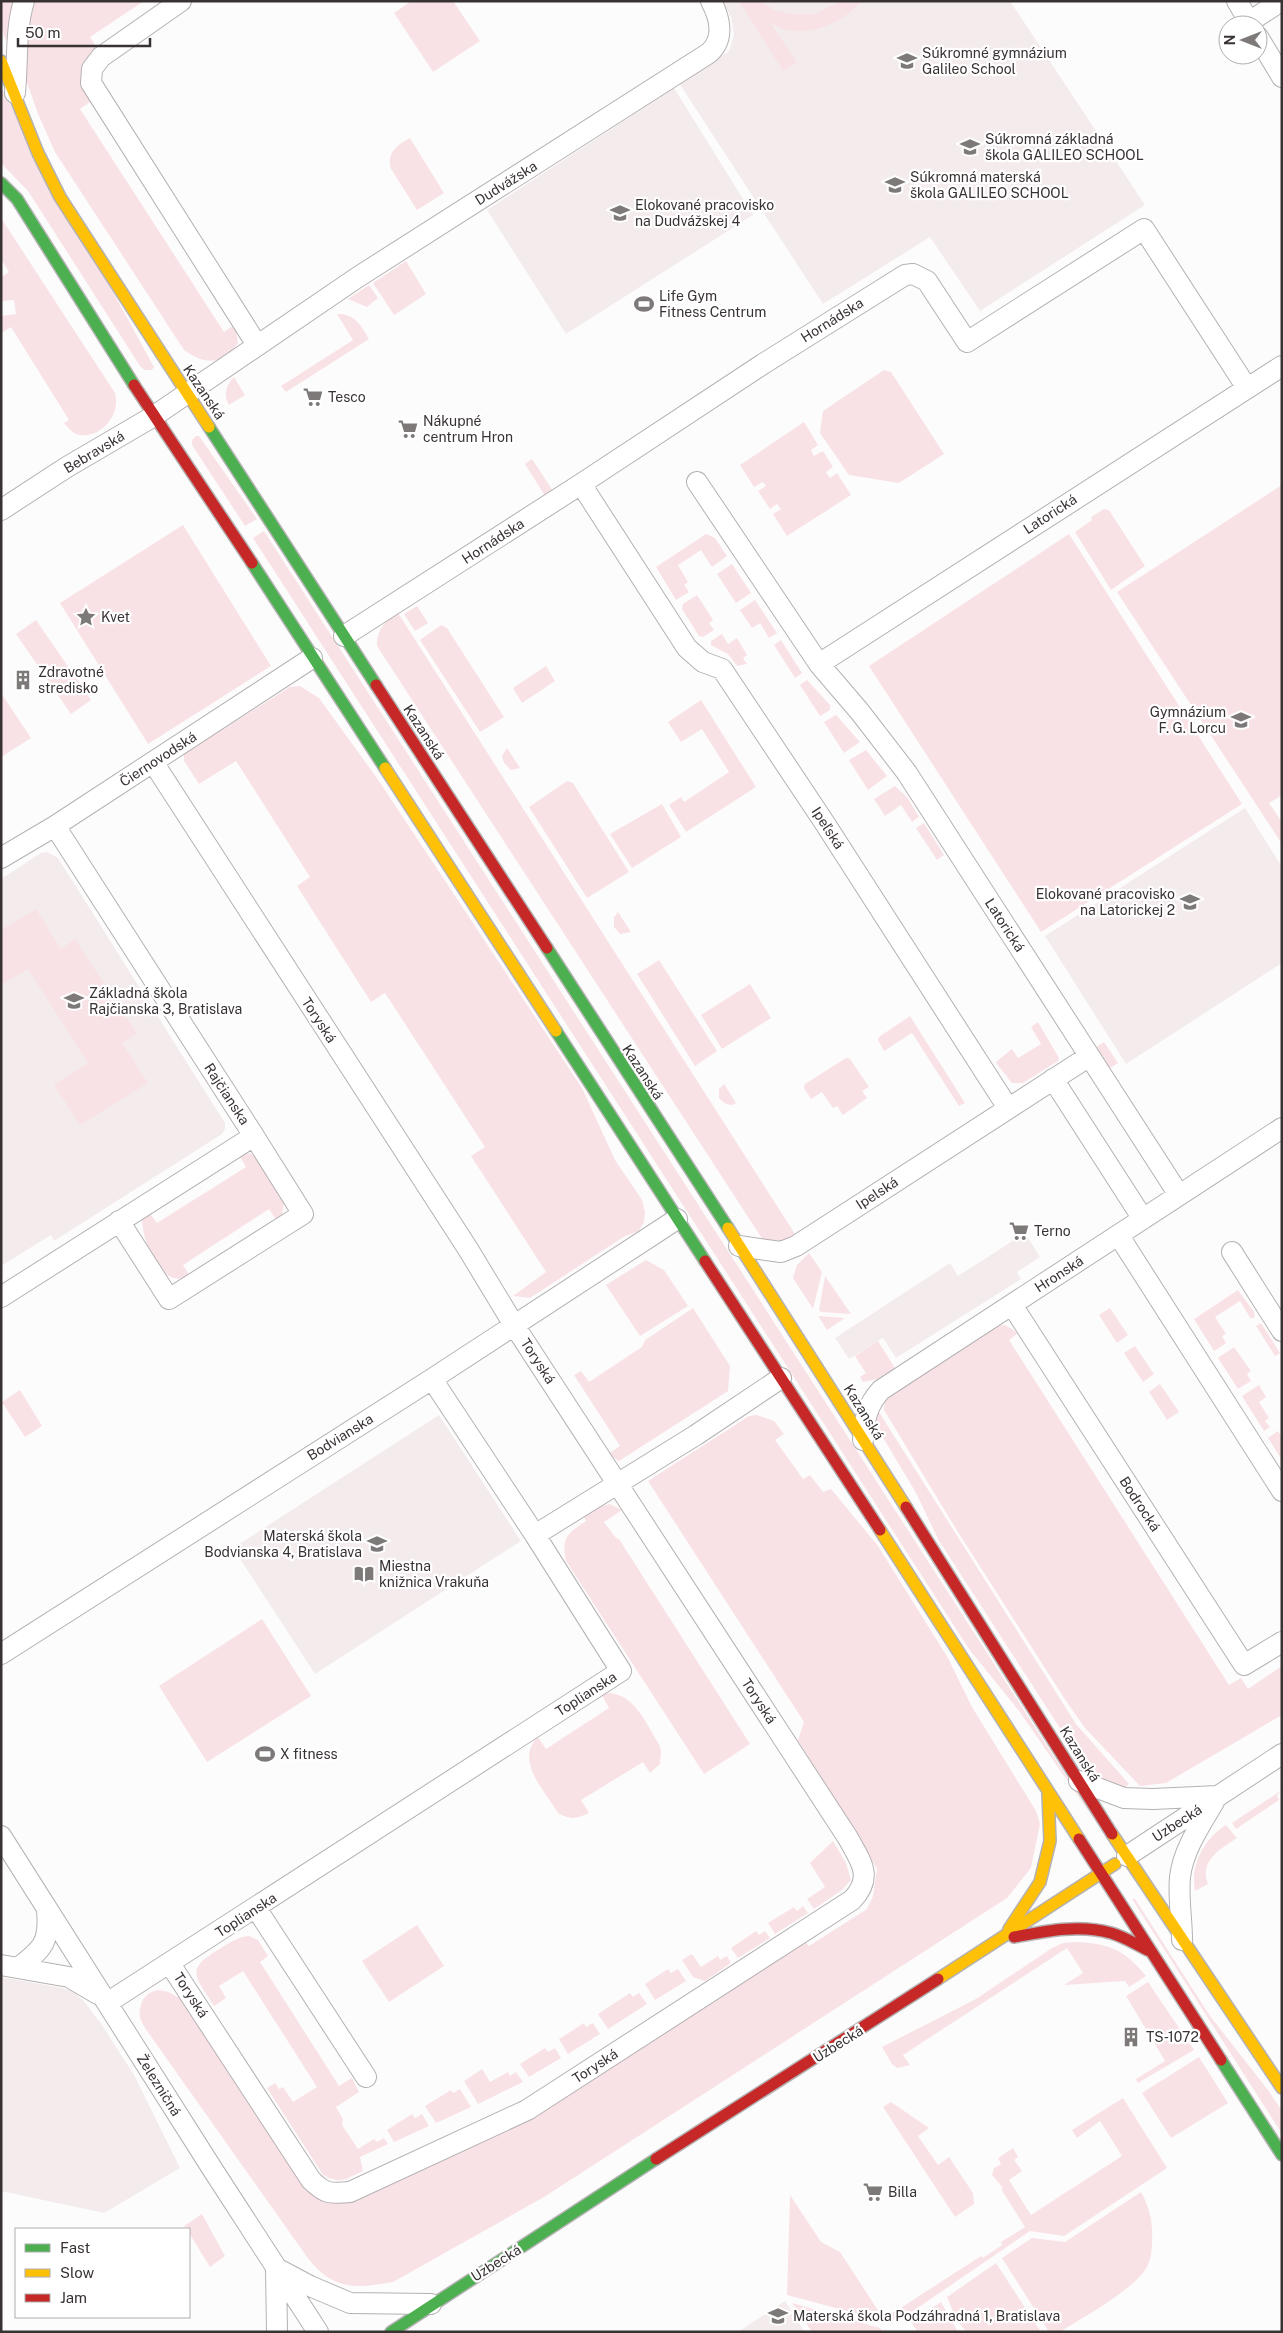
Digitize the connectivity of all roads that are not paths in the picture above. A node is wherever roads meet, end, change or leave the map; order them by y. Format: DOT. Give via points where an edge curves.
graph roads {
  1 [pos="24,1"];
  2 [pos="181,1"];
  3 [pos="711,1"];
  4 [pos="1237,1"];
  5 [pos="1281,1"];
  6 [pos="1245,15"];
  7 [pos="1266,15"];
  8 [pos="1268,53"];
  9 [pos="1,61"];
  10 [pos="1282,77"];
  11 [pos="14,95"];
  12 [pos="1,183"];
  13 [pos="257,345"];
  14 [pos="1282,366"];
  15 [pos="1247,388"];
  16 [pos="186,394"];
  17 [pos="154,416"];
  18 [pos="697,482"];
  19 [pos="581,484"];
  20 [pos="1,510"];
  21 [pos="344,636"];
  22 [pos="312,658"];
  23 [pos="819,664"];
  24 [pos="153,762"];
  25 [pos="55,826"];
  26 [pos="4,850"];
  27 [pos="1088,1057"];
  28 [pos="1053,1079"];
  29 [pos="1008,1108"];
  30 [pos="1282,1128"];
  31 [pos="254,1136"];
  32 [pos="1179,1194"];
  33 [pos="677,1219"];
  34 [pos="1143,1219"];
  35 [pos="119,1221"];
  36 [pos="1119,1236"];
  37 [pos="739,1246"];
  38 [pos="1232,1252"];
  39 [pos="1,1297"];
  40 [pos="1012,1305"];
  41 [pos="514,1325"];
  42 [pos="1282,1331"];
  43 [pos="781,1378"];
  44 [pos="432,1379"];
  45 [pos="863,1440"];
  46 [pos="618,1483"];
  47 [pos="1282,1491"];
  48 [pos="534,1535"];
  49 [pos="1282,1642"];
  50 [pos="1,1654"];
  51 [pos="1282,1754"];
  52 [pos="1079,1781"];
  53 [pos="1048,1794"];
  54 [pos="1218,1796"];
  55 [pos="1,1836"];
  56 [pos="1127,1856"];
  57 [pos="1100,1874"];
  58 [pos="46,1907"];
  59 [pos="256,1908"];
  60 [pos="1003,1938"];
  61 [pos="1182,1941"];
  62 [pos="1150,1951"];
  63 [pos="170,1964"];
  64 [pos="10,1966"];
  65 [pos="105,2000"];
  66 [pos="366,2078"];
  67 [pos="1282,2088"];
  68 [pos="1282,2155"];
  69 [pos="276,2268"];
  70 [pos="431,2304"];
  71 [pos="423,2323"];
  72 [pos="277,2332"];
  73 [pos="318,2332"];
  74 [pos="391,2332"];
  1 -- 11 [label="street"];
  2 -- 13 [label="street" via="100,57 92,69 91,82"];
  3 -- 13 [label="street, Dudvážska" via="720,26 717,44 709,53"];
  4 -- 6 [label="street"];
  5 -- 7 [label="street"];
  8 -- 10 [label="street"];
  9 -- 11 [label="main road, Kazanská"];
  11 -- 16 [label="main road, Kazanská" via="60,197"];
  12 -- 17 [label="main road" via="17,199"];
  13 -- 16 [label="street, Dudvážska"];
  14 -- 15 [label="street, Latorická"];
  15 -- 19 [label="street, Hornádska" via="1144,230 967,342 927,281 913,274 905,275"];
  15 -- 23 [label="street, Latorická"];
  16 -- 17 [label="street, Bebravská"];
  16 -- 21 [label="main road, Kazanská"];
  17 -- 20 [label="street, Bebravská"];
  17 -- 22 [label="main road"];
  18 -- 23 [label="street, Latorická"];
  19 -- 21 [label="street, Hornádska"];
  19 -- 29 [label="street, Ipeľská" via="687,648 703,662 722,670"];
  21 -- 37 [label="main road, Kazanská"];
  22 -- 24 [label="street, Čiernovodská"];
  22 -- 33 [label="main road"];
  23 -- 27 [label="street, Latorická" via="907,774"];
  24 -- 25 [label="street, Čiernovodská"];
  24 -- 41 [label="street, Toryská"];
  25 -- 26 [label="street, Čiernovodská"];
  25 -- 31 [label="street, Rajčianska"];
  27 -- 28 [label="street"];
  27 -- 32 [label="street, Latorická"];
  28 -- 29 [label="street"];
  28 -- 34 [label="street"];
  29 -- 37 [label="street, Ipelská" via="796,1246 782,1252"];
  30 -- 32 [label="street, Hronská"];
  31 -- 35 [label="street, Rajčianska"];
  31 -- 35 [label="street" via="303,1214 169,1299"];
  32 -- 34 [label="street, Hronská"];
  33 -- 41 [label="street, Bodvianska"];
  33 -- 43 [label="main road"];
  34 -- 36 [label="street, Hronská"];
  35 -- 39 [label="street, Rajčianska"];
  36 -- 40 [label="street, Hronská"];
  36 -- 47 [label="street"];
  37 -- 45 [label="main road, Kazanská"];
  38 -- 42 [label="street"];
  40 -- 45 [label="street, Hronská" via="881,1390 867,1409"];
  40 -- 49 [label="street, Bodrocká" via="1244,1665"];
  41 -- 44 [label="street, Bodvianska"];
  41 -- 46 [label="street, Toryská"];
  43 -- 46 [label="street"];
  43 -- 53 [label="main road"];
  44 -- 48 [label="street"];
  44 -- 50 [label="street, Bodvianska"];
  45 -- 52 [label="main road, Kazanská"];
  46 -- 48 [label="street"];
  46 -- 63 [label="street, Toryská" via="848,1838 860,1860 865,1880 856,1896 527,2110 350,2192 332,2194 311,2180"];
  48 -- 59 [label="street, Toplianska" via="621,1672"];
  51 -- 54 [label="street, Uzbecká"];
  52 -- 54 [label="street" via="1124,1798"];
  52 -- 56 [label="main road, Kazanská"];
  53 -- 57 [label="main road"];
  53 -- 60 [label="main road" via="1050,1841 1040,1882"];
  54 -- 56 [label="street, Uzbecká"];
  54 -- 61 [label="street" via="1182,1864 1179,1892"];
  55 -- 58 [label="street, Železničná"];
  56 -- 57 [label="main road, Uzbecká"];
  56 -- 61 [label="main road, Kazanská"];
  57 -- 60 [label="main road, Uzbecká"];
  57 -- 62 [label="main road"];
  58 -- 64 [label="street" via="48,1928 43,1945 35,1955"];
  58 -- 65 [label="street, Železničná"];
  59 -- 63 [label="street, Toplianska"];
  59 -- 66 [label="street"];
  60 -- 62 [label="main road" via="1052,1930 1092,1929 1111,1933"];
  60 -- 70 [label="main road, Uzbecká"];
  61 -- 67 [label="main road, Kazanská"];
  62 -- 68 [label="main road"];
  63 -- 65 [label="street, Toplianska"];
  64 -- 65 [label="street" via="70,1977"];
  65 -- 69 [label="street, Železničná"];
  69 -- 70 [label="street" via="350,2303"];
  69 -- 72 [label="street"];
  69 -- 73 [label="street, Železničná"];
  70 -- 71 [label="main road"];
  70 -- 74 [label="main road, Uzbecká"];
}
